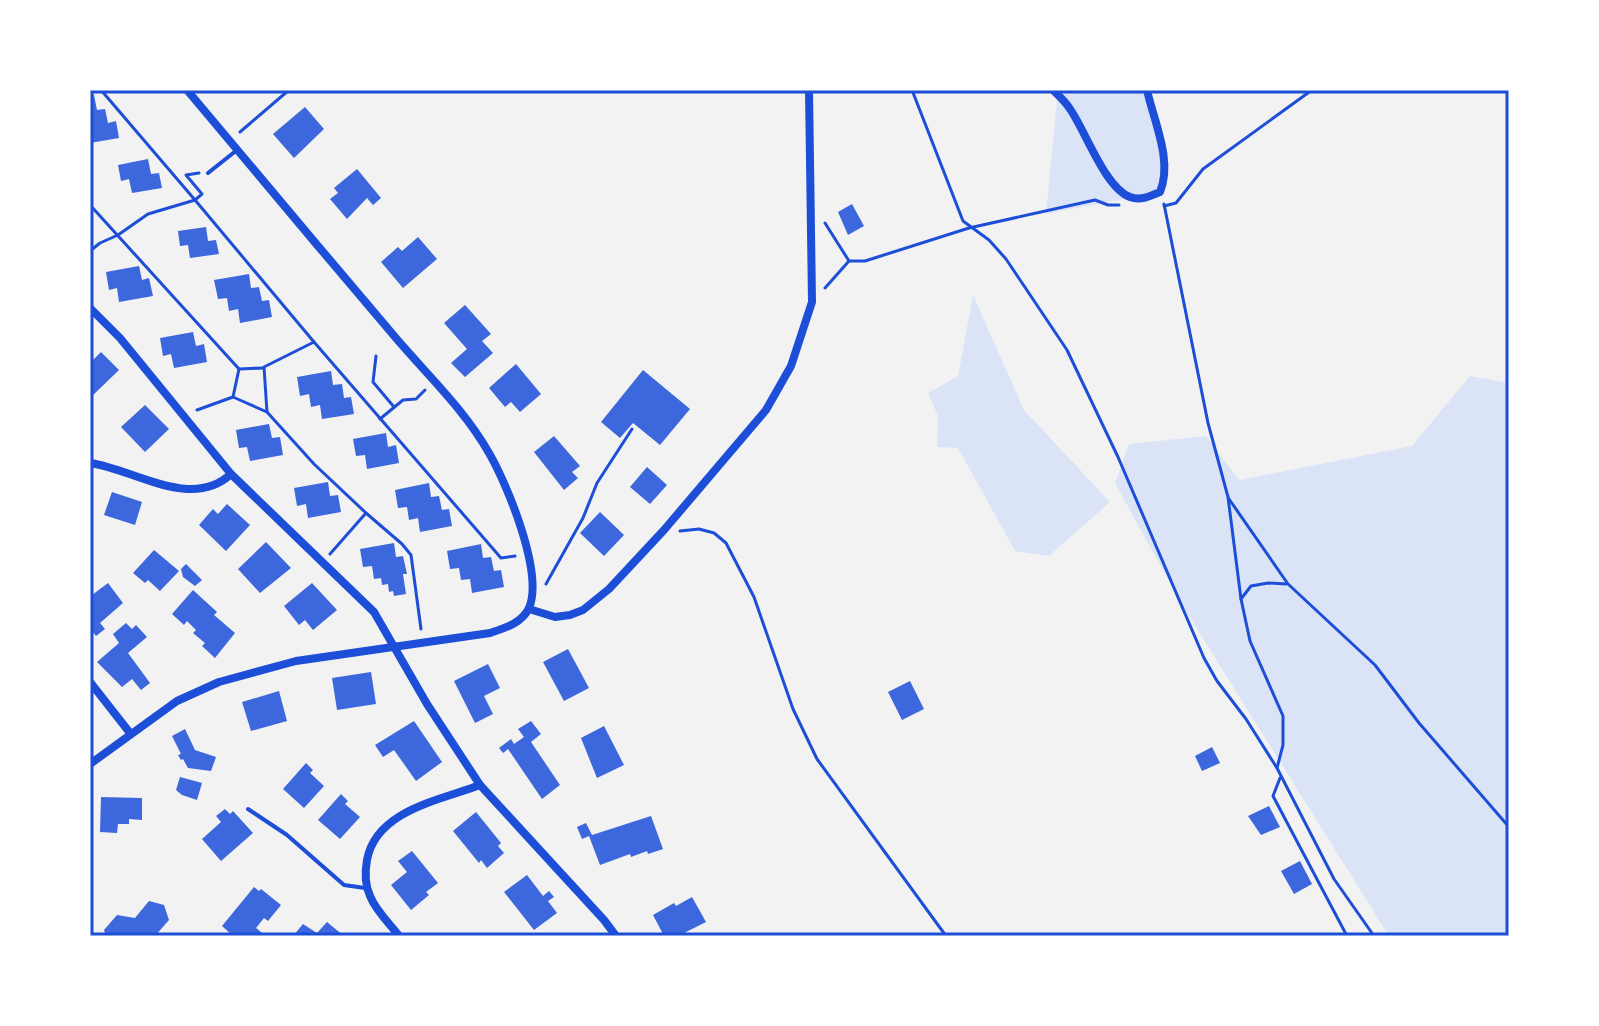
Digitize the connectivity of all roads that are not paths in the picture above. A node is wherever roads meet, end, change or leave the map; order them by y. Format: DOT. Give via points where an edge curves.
graph roads {
  1 [pos="187,90"];
  2 [pos="809,90"];
  3 [pos="1053,90"];
  4 [pos="1147,90"];
  5 [pos="237,150"];
  6 [pos="208,173"];
  7 [pos="90,308"];
  8 [pos="90,463"];
  9 [pos="231,474"];
  10 [pos="529,609"];
  11 [pos="393,647"];
  12 [pos="90,682"];
  13 [pos="130,733"];
  14 [pos="90,764"];
  15 [pos="480,785"];
  16 [pos="248,809"];
  17 [pos="368,889"];
  18 [pos="399,936"];
  19 [pos="616,936"];
  1 -- 5 [label="street"];
  2 -- 10 [label="street" via="812,302 791,366 766,410 609,589 583,610 555,617"];
  3 -- 4 [label="street" via="1070,108 1108,176 1130,198 1160,192 1165,179"];
  5 -- 6 [label="lane"];
  5 -- 10 [label="street" via="469,420 506,487 527,554 533,592"];
  7 -- 9 [label="street"];
  8 -- 9 [label="street" via="185,489 217,484"];
  9 -- 11 [label="street" via="374,612"];
  10 -- 11 [label="street" via="519,622 490,633"];
  11 -- 13 [label="street" via="281,664 219,682 177,701"];
  11 -- 15 [label="street"];
  12 -- 13 [label="street"];
  13 -- 14 [label="street"];
  15 -- 17 [label="street" via="387,824 368,855"];
  15 -- 19 [label="street"];
  16 -- 17 [label="lane" via="344,885"];
  17 -- 18 [label="street"];
}
